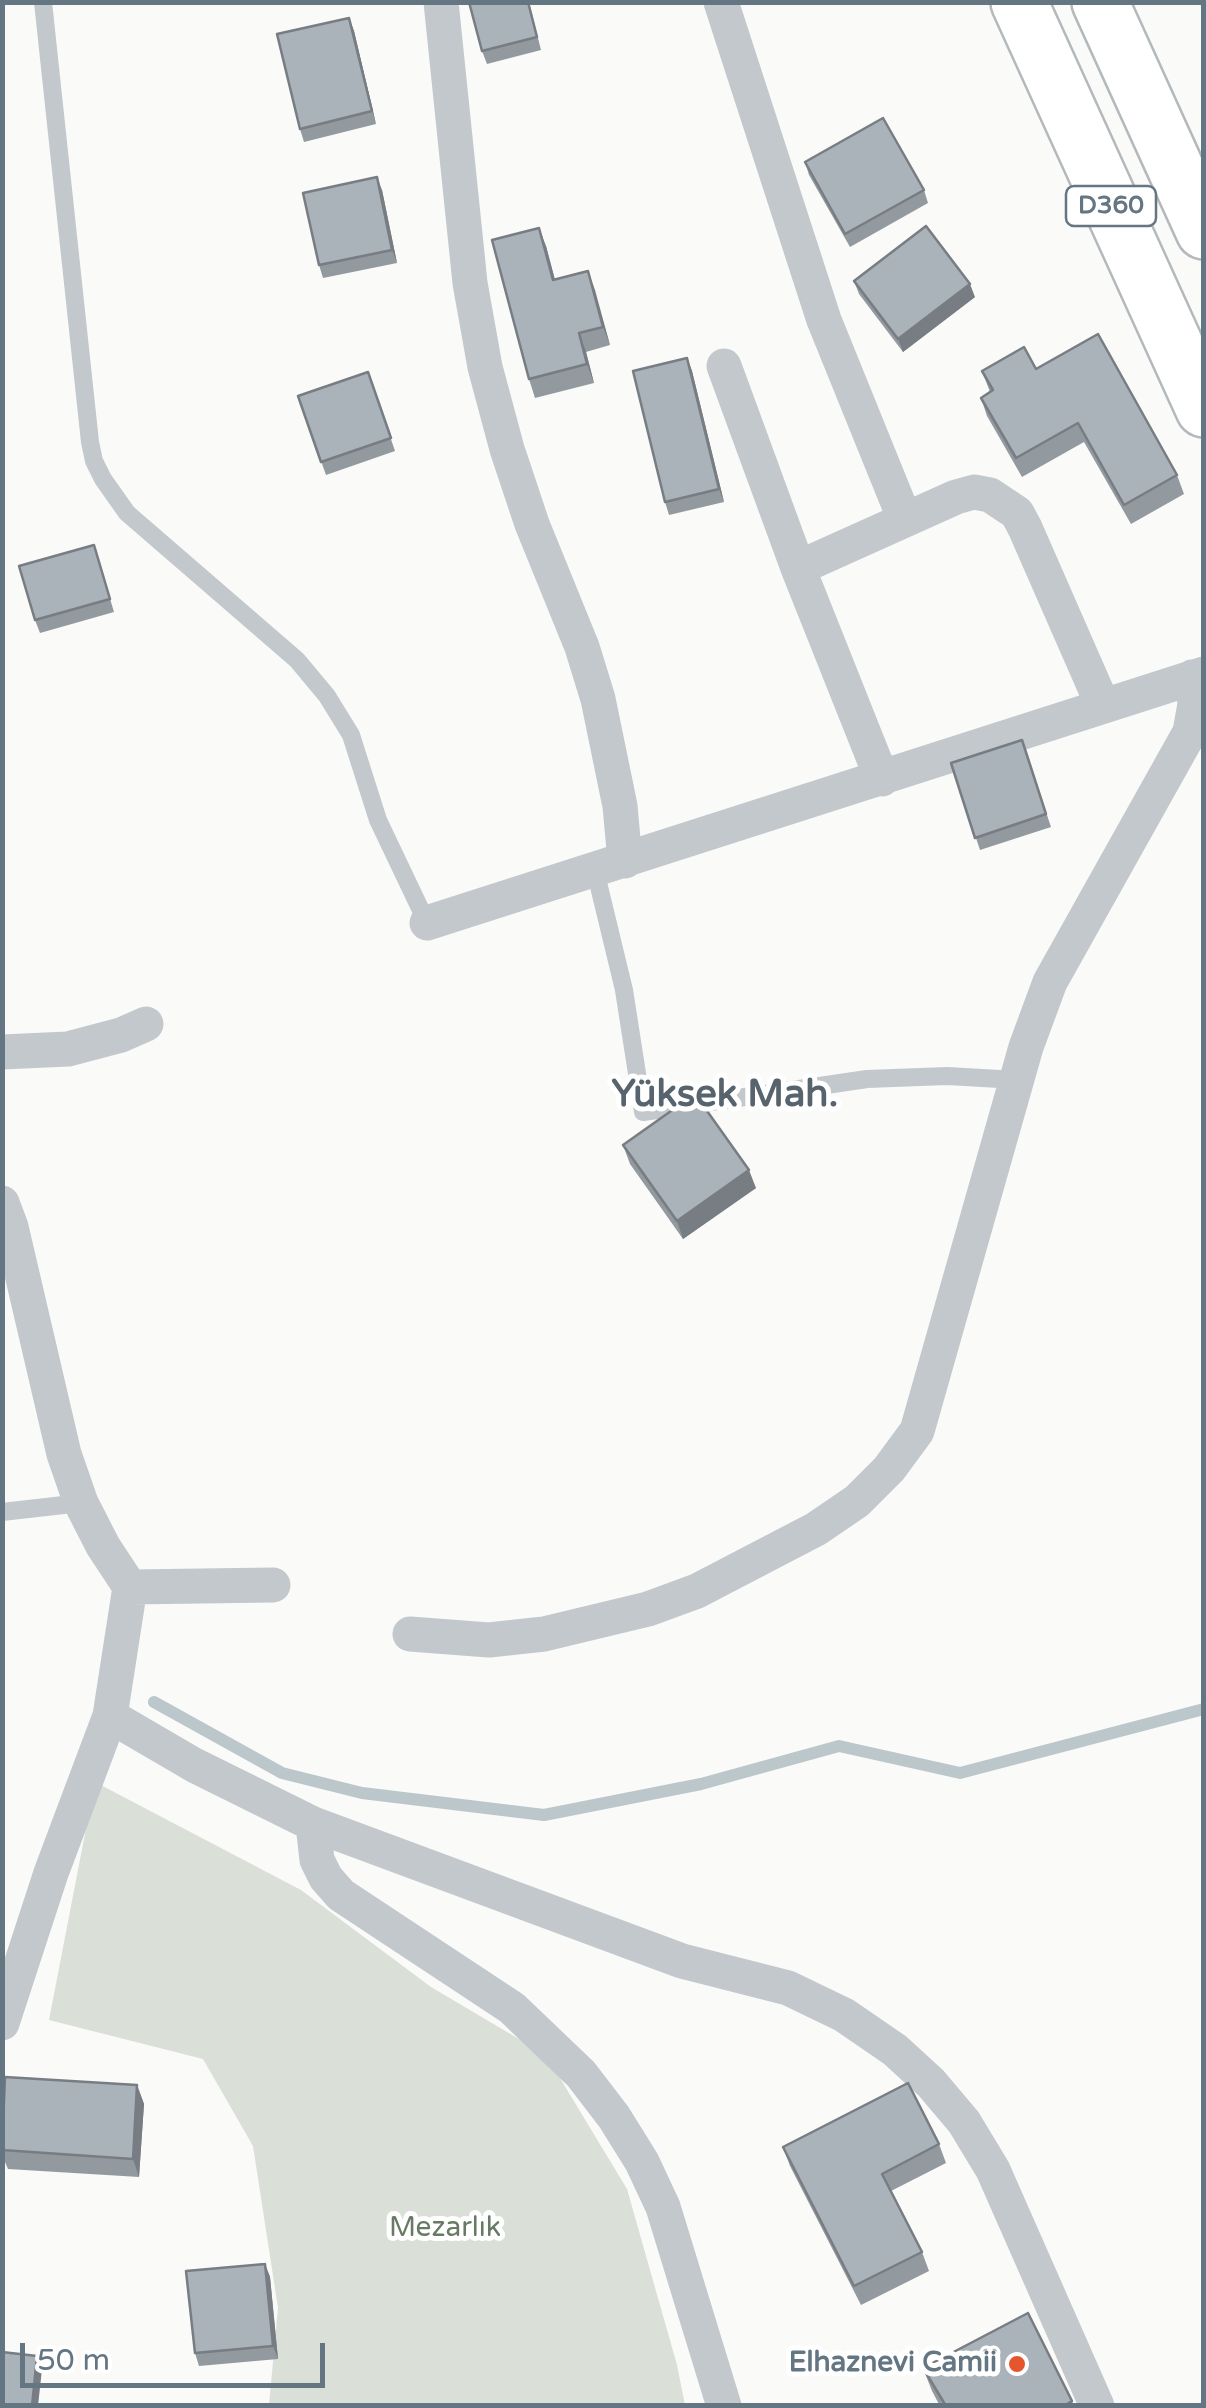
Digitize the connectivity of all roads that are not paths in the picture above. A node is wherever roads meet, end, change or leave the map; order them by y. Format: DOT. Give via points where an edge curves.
graph roads {
  1 [pos="43,2"];
  2 [pos="440,2"];
  3 [pos="721,2"];
  4 [pos="1019,2"];
  5 [pos="1100,2"];
  6 [pos="1204,231"];
  7 [pos="724,366"];
  8 [pos="1204,410"];
  9 [pos="905,520"];
  10 [pos="798,568"];
  11 [pos="1198,675"];
  12 [pos="1103,706"];
  13 [pos="882,779"];
  14 [pos="610,865"];
  15 [pos="427,923"];
  16 [pos="146,1024"];
  17 [pos="2,1052"];
  18 [pos="1017,1080"];
  19 [pos="2,1203"];
  20 [pos="81,1503"];
  21 [pos="2,1512"];
  22 [pos="273,1584"];
  23 [pos="130,1587"];
  24 [pos="410,1634"];
  25 [pos="110,1716"];
  26 [pos="313,1824"];
  27 [pos="2,2023"];
  28 [pos="724,2406"];
  29 [pos="1096,2406"];
  1 -- 15 [label="lane" via="94,461 127,513 297,660 327,696 351,736 378,820"];
  2 -- 14 [label="street" via="470,283 486,367 532,524 598,700 617,788"];
  3 -- 9 [label="street" via="824,320"];
  4 -- 8 [label="highway, D360"];
  5 -- 6 [label="highway, D360"];
  7 -- 10 [label="street"];
  9 -- 10 [label="street"];
  9 -- 12 [label="street" via="974,492 1017,513"];
  10 -- 13 [label="street"];
  11 -- 12 [label="street"];
  11 -- 18 [label="street" via="1190,732 1050,982"];
  12 -- 13 [label="street"];
  13 -- 14 [label="street"];
  14 -- 15 [label="street"];
  14 -- 18 [label="lane" via="643,1112 867,1079"];
  16 -- 17 [label="street" via="68,1049"];
  18 -- 24 [label="street" via="917,1430 857,1500 697,1591 632,1614 489,1640"];
  19 -- 20 [label="street"];
  20 -- 21 [label="lane"];
  20 -- 23 [label="street"];
  22 -- 23 [label="street"];
  23 -- 25 [label="street"];
  25 -- 26 [label="street"];
  25 -- 27 [label="street"];
  26 -- 28 [label="street" via="317,1860 342,1894 512,2008 581,2074 614,2117 662,2207"];
  26 -- 29 [label="street" via="682,1962 788,1988 895,2050 964,2122 993,2170"];
}
